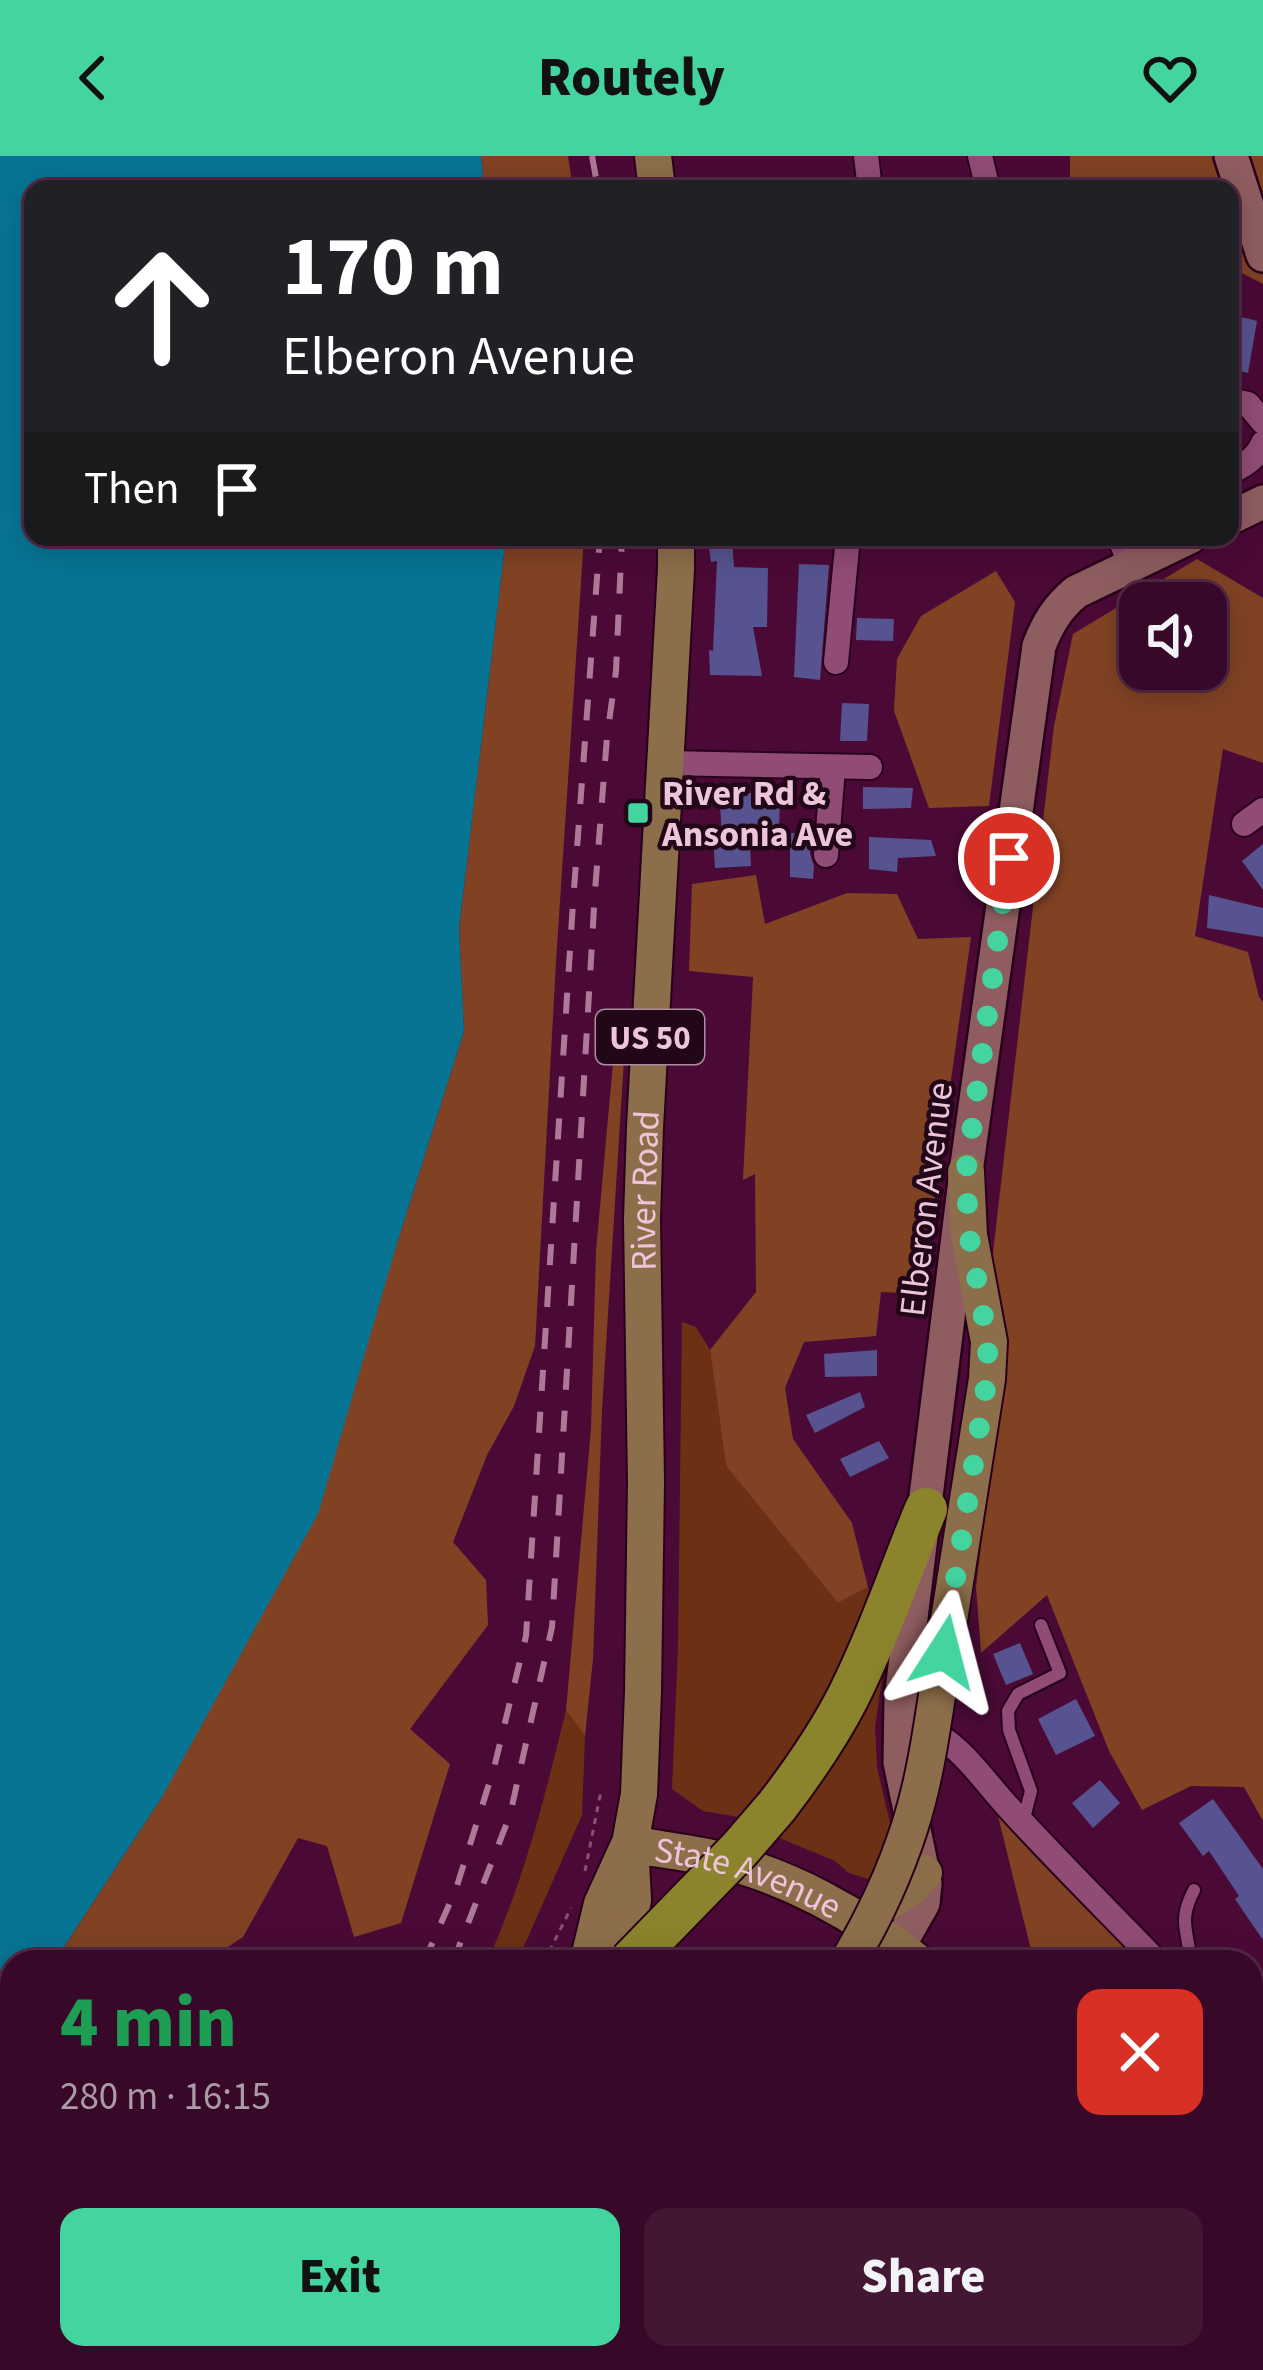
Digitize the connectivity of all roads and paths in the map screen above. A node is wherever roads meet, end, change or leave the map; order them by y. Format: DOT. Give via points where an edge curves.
graph roads {
  1 [pos="1232,156"];
  2 [pos="1263,256"];
  3 [pos="1239,402"];
  4 [pos="1263,422"];
  5 [pos="1263,443"];
  6 [pos="1239,468"];
  7 [pos="676,546"];
  8 [pos="847,546"];
  9 [pos="1125,551"];
  10 [pos="836,662"];
  11 [pos="665,763"];
  12 [pos="871,767"];
  13 [pos="833,768"];
  14 [pos="826,855"];
  15 [pos="966,1172"];
  16 [pos="926,1509"];
  17 [pos="1041,1625"];
  18 [pos="902,1722"];
  19 [pos="602,1791"];
  20 [pos="1023,1823"];
  21 [pos="630,1844"];
  22 [pos="924,1873"];
  23 [pos="580,1887"];
  24 [pos="1194,1890"];
  25 [pos="572,1906"];
  26 [pos="859,1921"];
  27 [pos="550,1950"];
  28 [pos="591,1950"];
  29 [pos="622,1950"];
  30 [pos="642,1950"];
  31 [pos="855,1950"];
  32 [pos="902,1950"];
  33 [pos="909,1950"];
  34 [pos="1145,1950"];
  35 [pos="1189,1950"];
  1 -- 2 [label="street"];
  3 -- 4 [label="street"];
  5 -- 6 [label="street"];
  7 -- 11 [label="main road, River Road / US 50"];
  8 -- 10 [label="street"];
  9 -- 15 [label="street, Elberon Avenue" via="1061,604 1040,646"];
  11 -- 13 [label="street"];
  11 -- 21 [label="main road, River Road / US 50" via="642,1219 643,1692"];
  12 -- 13 [label="street"];
  13 -- 14 [label="street"];
  15 -- 16 [label="street, Elberon Avenue"];
  15 -- 31 [label="main road, bridge" via="987,1379 911,1825"];
  16 -- 18 [label="street, Elberon Avenue"];
  16 -- 30 [label="highway, bridge" via="868,1655 801,1775"];
  17 -- 20 [label="lane" via="1060,1672 1018,1694 1007,1721 1031,1791"];
  18 -- 20 [label="street" via="951,1744"];
  18 -- 22 [label="street, Elberon Avenue" via="902,1784"];
  19 -- 23 [label="path"];
  20 -- 34 [label="street"];
  21 -- 26 [label="main road, State Avenue" via="768,1875"];
  21 -- 28 [label="main road, River Road / US 50"];
  21 -- 29 [label="main road, River Road / US 50" via="633,1900"];
  22 -- 26 [label="main road"];
  22 -- 33 [label="street"];
  24 -- 35 [label="lane" via="1185,1908"];
  25 -- 27 [label="path"];
  26 -- 32 [label="main road, State Avenue"];
}
